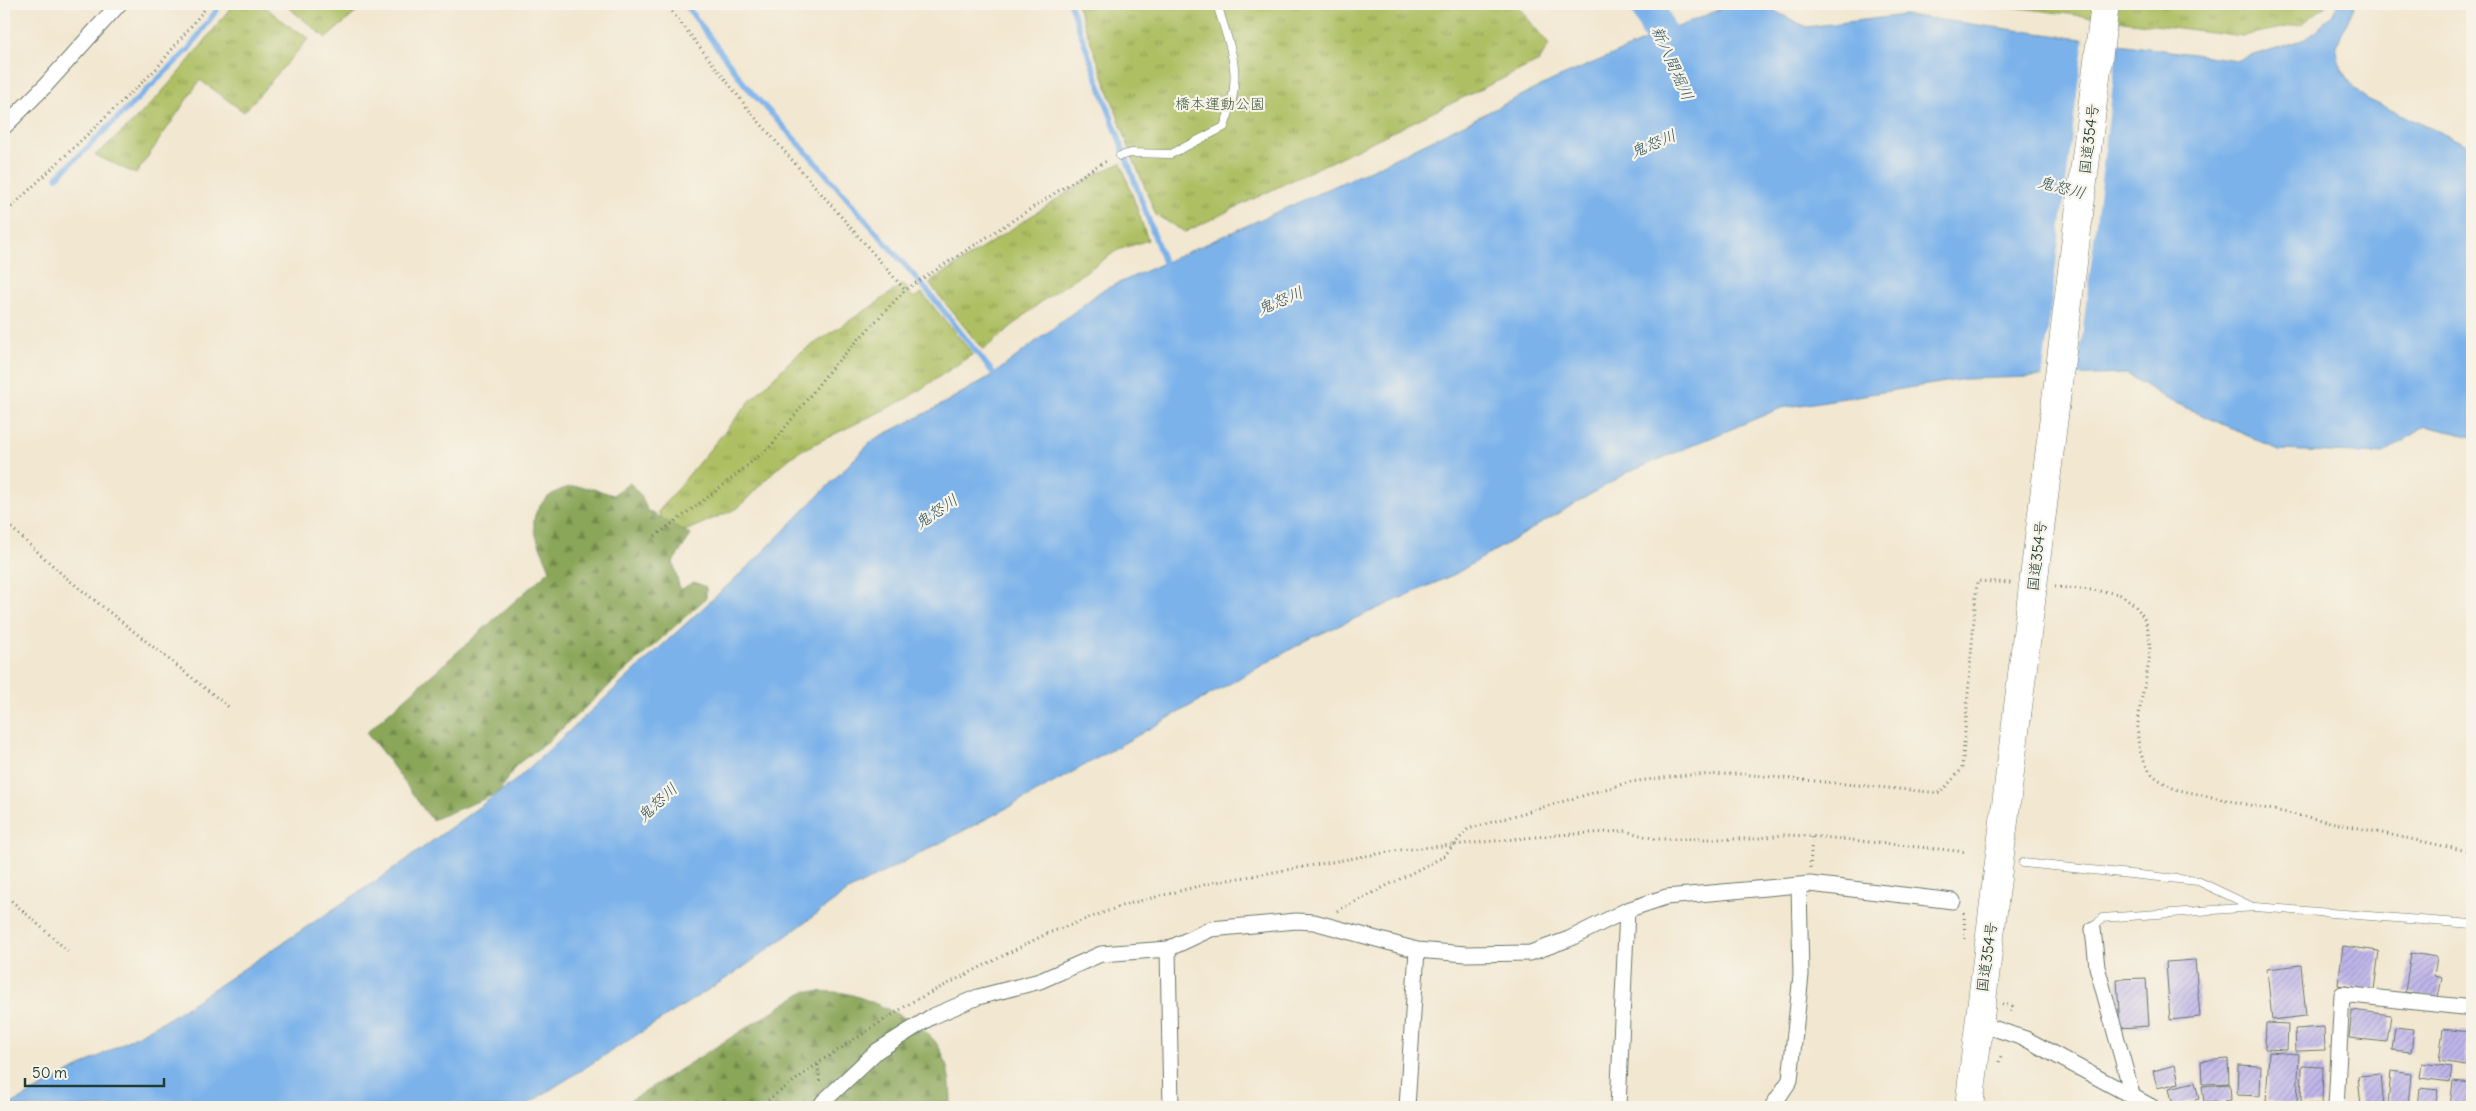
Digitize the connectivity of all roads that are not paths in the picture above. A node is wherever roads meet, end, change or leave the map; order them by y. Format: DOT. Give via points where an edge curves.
graph roads {
  1 [pos="119,4"];
  2 [pos="1216,4"];
  3 [pos="2105,4"];
  4 [pos="4,128"];
  5 [pos="1120,156"];
  6 [pos="2023,864"];
  7 [pos="1804,885"];
  8 [pos="1953,901"];
  9 [pos="2255,907"];
  10 [pos="1627,910"];
  11 [pos="2472,924"];
  12 [pos="2093,929"];
  13 [pos="1168,949"];
  14 [pos="1417,950"];
  15 [pos="2472,1008"];
  16 [pos="1978,1023"];
  17 [pos="2134,1102"];
  18 [pos="820,1107"];
  19 [pos="1171,1107"];
  20 [pos="1407,1107"];
  21 [pos="1611,1107"];
  22 [pos="1618,1107"];
  23 [pos="1630,1107"];
  24 [pos="1772,1107"];
  25 [pos="1969,1107"];
  26 [pos="2152,1107"];
  27 [pos="2336,1107"];
  1 -- 4 [label="street"];
  2 -- 5 [label="lane" via="1237,80 1224,127 1171,154 1131,153"];
  3 -- 16 [label="highway, 国道354号, bridge"];
  6 -- 9 [label="lane" via="2198,881"];
  7 -- 8 [label="street"];
  7 -- 10 [label="street" via="1666,897"];
  7 -- 24 [label="street" via="1790,1080"];
  9 -- 11 [label="lane"];
  9 -- 12 [label="lane" via="2102,918"];
  10 -- 14 [label="street" via="1569,939 1530,953 1466,954"];
  10 -- 22 [label="street"];
  12 -- 17 [label="street" via="2097,968"];
  13 -- 14 [label="street" via="1211,929 1296,921 1314,922"];
  13 -- 18 [label="street" via="1101,954 1040,980 978,997 932,1017 877,1050"];
  13 -- 19 [label="street"];
  14 -- 20 [label="street"];
  15 -- 27 [label="street" via="2342,994"];
  16 -- 17 [label="street" via="2026,1039"];
  16 -- 25 [label="highway, 国道354号"];
  17 -- 26 [label="street"];
  21 -- 22 [label="street"];
  22 -- 23 [label="street"];
}
